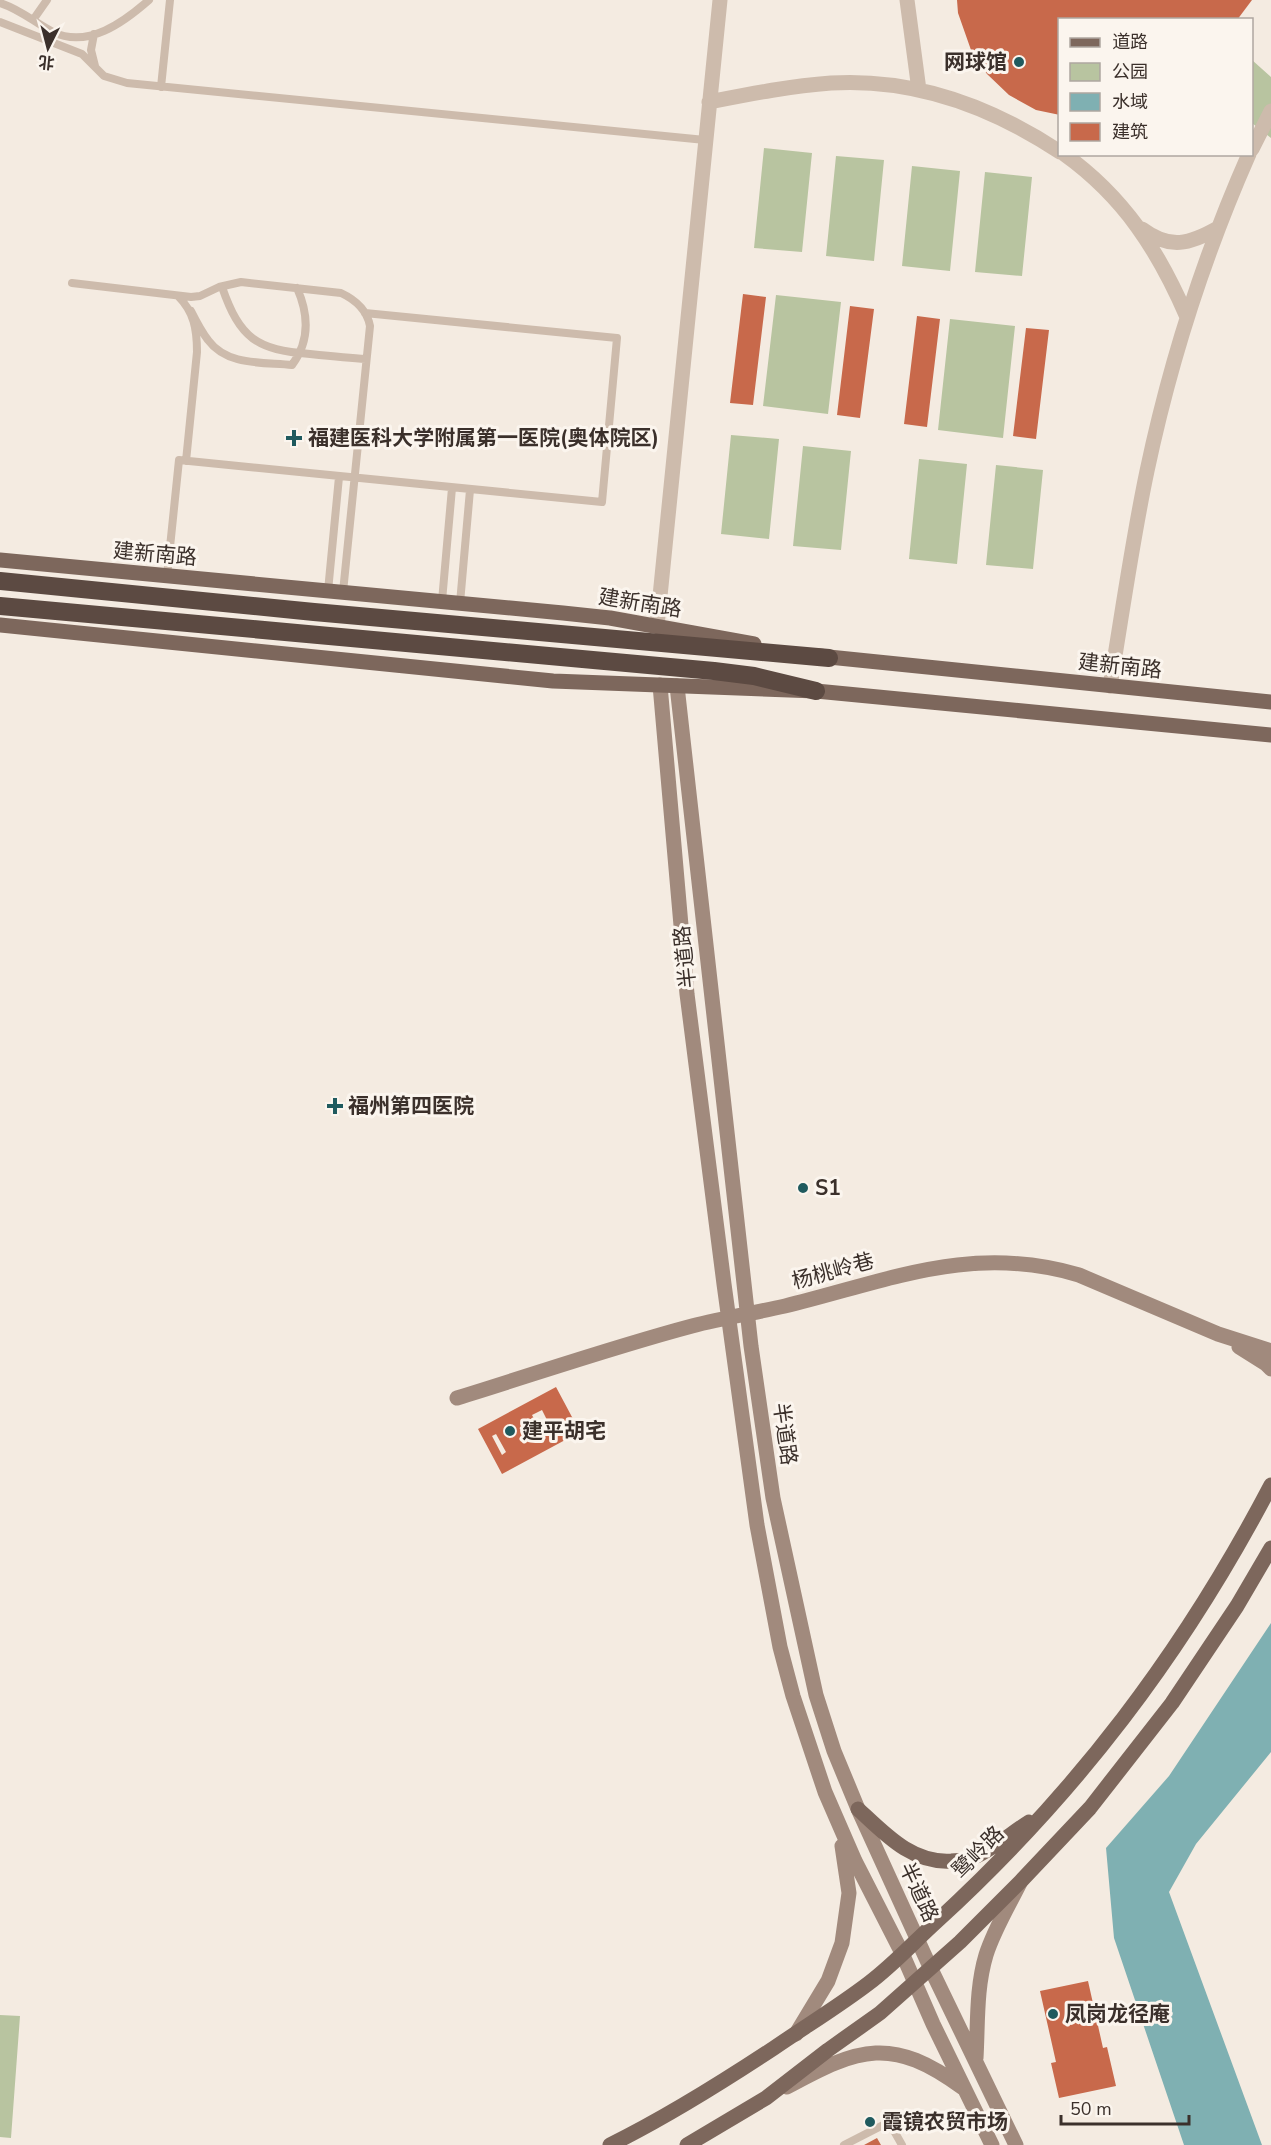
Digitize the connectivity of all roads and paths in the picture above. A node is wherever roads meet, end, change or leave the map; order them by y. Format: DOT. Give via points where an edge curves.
graph roads {
  1 [pos="47,0"];
  2 [pos="149,0"];
  3 [pos="170,0"];
  4 [pos="720,0"];
  5 [pos="908,0"];
  6 [pos="0,3"];
  7 [pos="33,20"];
  8 [pos="0,22"];
  9 [pos="94,34"];
  10 [pos="96,69"];
  11 [pos="160,87"];
  12 [pos="920,90"];
  13 [pos="709,102"];
  14 [pos="1271,111"];
  15 [pos="705,140"];
  16 [pos="1253,145"];
  17 [pos="1058,151"];
  18 [pos="1066,156"];
  19 [pos="1248,156"];
  20 [pos="1137,225"];
  21 [pos="1218,228"];
  22 [pos="72,283"];
  23 [pos="222,287"];
  24 [pos="297,288"];
  25 [pos="178,296"];
  26 [pos="190,311"];
  27 [pos="365,312"];
  28 [pos="1187,317"];
  29 [pos="300,354"];
  30 [pos="366,359"];
  31 [pos="186,460"];
  32 [pos="339,477"];
  33 [pos="354,478"];
  34 [pos="452,488"];
  35 [pos="470,490"];
  36 [pos="0,560"];
  37 [pos="167,576"];
  38 [pos="0,581"];
  39 [pos="335,591"];
  40 [pos="442,602"];
  41 [pos="460,603"];
  42 [pos="0,606"];
  43 [pos="3,626"];
  44 [pos="657,626"];
  45 [pos="830,658"];
  46 [pos="660,685"];
  47 [pos="677,686"];
  48 [pos="1110,686"];
  49 [pos="816,691"];
  50 [pos="1271,702"];
  51 [pos="1271,735"];
  52 [pos="749,1313"];
  53 [pos="728,1318"];
  54 [pos="1218,1334"];
  55 [pos="1271,1351"];
  56 [pos="1271,1369"];
  57 [pos="457,1398"];
  58 [pos="1271,1485"];
  59 [pos="1271,1548"];
  60 [pos="1051,1807"];
  61 [pos="858,1809"];
  62 [pos="840,1828"];
  63 [pos="1021,1881"];
  64 [pos="918,1938"];
  65 [pos="902,1953"];
  66 [pos="930,1967"];
  67 [pos="914,1981"];
  68 [pos="796,2034"];
  69 [pos="976,2061"];
  70 [pos="965,2089"];
  71 [pos="766,2098"];
  72 [pos="610,2145"];
  73 [pos="687,2145"];
  74 [pos="844,2145"];
  75 [pos="902,2145"];
  76 [pos="991,2145"];
  77 [pos="1016,2145"];
  1 -- 7 [label="lane"];
  2 -- 9 [label="lane" via="121,22"];
  3 -- 11 [label="lane"];
  4 -- 13 [label="street"];
  5 -- 12 [label="street"];
  6 -- 7 [label="lane"];
  7 -- 9 [label="lane" via="65,37"];
  8 -- 10 [label="lane" via="82,54"];
  9 -- 10 [label="lane" via="91,50"];
  10 -- 11 [label="lane" via="113,81"];
  11 -- 15 [label="lane"];
  12 -- 13 [label="street" via="834,83"];
  12 -- 17 [label="street" via="992,113"];
  13 -- 15 [label="street"];
  14 -- 16 [label="street"];
  15 -- 44 [label="street"];
  18 -- 20 [label="street" via="1101,184"];
  19 -- 21 [label="street"];
  20 -- 21 [label="street" via="1161,241 1180,243"];
  20 -- 28 [label="street"];
  21 -- 28 [label="street"];
  22 -- 25 [label="lane"];
  23 -- 24 [label="lane" via="242,282"];
  23 -- 25 [label="lane" via="200,296"];
  23 -- 29 [label="lane" via="232,312 249,335 270,349"];
  24 -- 27 [label="lane" via="341,293"];
  24 -- 29 [label="lane" via="306,319"];
  25 -- 26 [label="lane"];
  26 -- 29 [label="lane" via="207,339 224,356 292,365"];
  26 -- 31 [label="lane" via="197,352"];
  27 -- 30 [label="lane" via="370,326"];
  27 -- 35 [label="lane" via="617,338 602,502"];
  28 -- 48 [label="street" via="1147,471"];
  29 -- 30 [label="lane"];
  30 -- 33 [label="lane"];
  31 -- 32 [label="lane"];
  31 -- 37 [label="lane" via="180,460"];
  32 -- 33 [label="lane"];
  32 -- 39 [label="lane"];
  33 -- 34 [label="lane"];
  33 -- 39 [label="lane"];
  34 -- 35 [label="lane"];
  34 -- 40 [label="lane"];
  35 -- 41 [label="lane"];
  36 -- 37 [label="main road, 建新南路"];
  37 -- 39 [label="main road, 建新南路"];
  38 -- 45 [label="highway"];
  39 -- 40 [label="main road, 建新南路"];
  40 -- 41 [label="main road, 建新南路"];
  41 -- 44 [label="main road, 建新南路"];
  42 -- 49 [label="highway" via="714,671"];
  43 -- 46 [label="main road" via="541,680"];
  44 -- 45 [label="main road, 建新南路"];
  45 -- 48 [label="main road, 建新南路"];
  46 -- 47 [label="main road"];
  46 -- 53 [label="main road, 半道路" via="687,994"];
  47 -- 49 [label="main road"];
  47 -- 52 [label="main road, 半道路"];
  48 -- 50 [label="main road, 建新南路"];
  49 -- 51 [label="main road"];
  52 -- 53 [label="main road, 杨桃岭巷"];
  52 -- 54 [label="main road, 杨桃岭巷" via="938,1267 1003,1263 1079,1275"];
  52 -- 61 [label="main road, 半道路" via="773,1498 792,1591 824,1723"];
  53 -- 57 [label="main road, 杨桃岭巷"];
  53 -- 62 [label="main road, 半道路" via="771,1606 799,1715"];
  54 -- 55 [label="main road"];
  54 -- 56 [label="main road"];
  58 -- 60 [label="main road, 鹭岭路" via="1216,1583 1140,1699"];
  59 -- 63 [label="main road" via="1172,1703 1090,1808"];
  60 -- 61 [label="main road" via="981,1854 968,1860 939,1862 915,1855"];
  60 -- 64 [label="main road, 鹭岭路"];
  61 -- 64 [label="main road, 半道路"];
  62 -- 65 [label="main road, 半道路"];
  62 -- 68 [label="main road" via="849,1893 842,1943 828,1981"];
  63 -- 66 [label="main road"];
  63 -- 69 [label="main road" via="986,1955 979,1986"];
  64 -- 65 [label="main road, 鹭岭路"];
  64 -- 66 [label="main road, 半道路"];
  65 -- 67 [label="main road, 半道路"];
  65 -- 68 [label="main road, 鹭岭路" via="870,1983"];
  66 -- 67 [label="main road"];
  66 -- 69 [label="main road, 半道路"];
  67 -- 70 [label="main road, 半道路"];
  67 -- 71 [label="main road" via="880,2013"];
  68 -- 72 [label="main road, 鹭岭路"];
  69 -- 77 [label="main road, 半道路"];
  70 -- 71 [label="main road" via="917,2059 883,2052 838,2062"];
  70 -- 76 [label="main road, 半道路"];
  71 -- 73 [label="main road"];
  74 -- 75 [label="lane" via="889,2122"];
}
